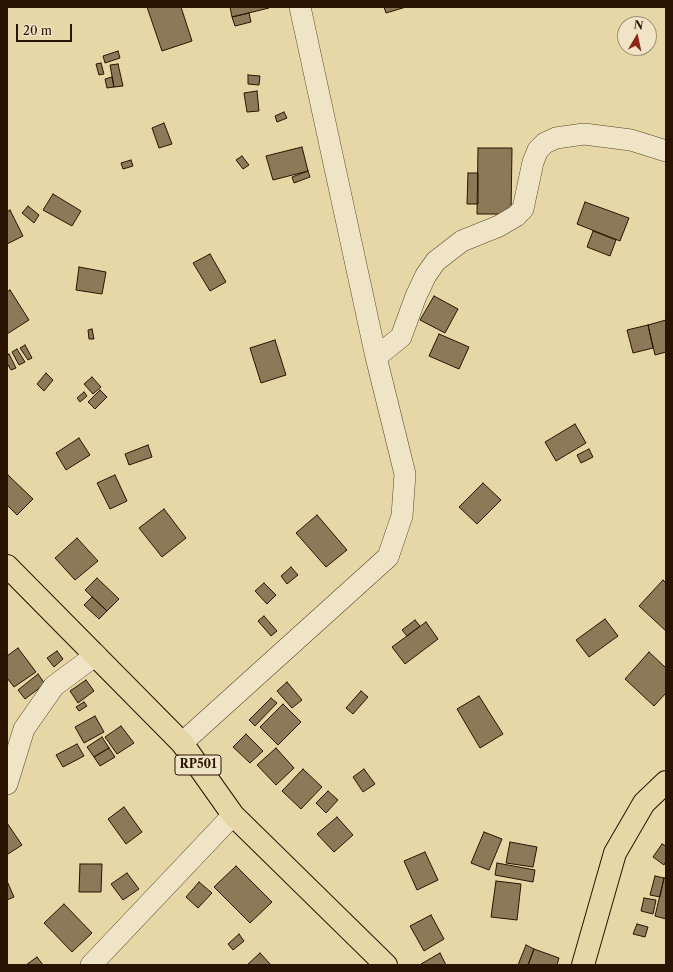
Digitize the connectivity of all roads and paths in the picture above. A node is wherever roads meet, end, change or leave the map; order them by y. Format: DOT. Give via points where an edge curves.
graph roads {
  1 [pos="300,7"];
  2 [pos="666,151"];
  3 [pos="376,357"];
  4 [pos="7,566"];
  5 [pos="96,656"];
  6 [pos="182,743"];
  7 [pos="666,782"];
  8 [pos="7,784"];
  9 [pos="233,815"];
  10 [pos="99,962"];
  11 [pos="386,965"];
  12 [pos="583,965"];
  1 -- 3 [label="street"];
  2 -- 3 [label="street" via="631,140 584,134 556,138 545,143 538,150 533,162 523,209 498,226 462,241 436,261 416,296 401,337"];
  3 -- 6 [label="street" via="406,474 402,516 388,557"];
  4 -- 5 [label="main road, RP501"];
  5 -- 6 [label="main road, RP501"];
  5 -- 8 [label="street" via="54,686 24,730"];
  6 -- 9 [label="main road, RP501"];
  7 -- 12 [label="main road" via="644,803 615,853"];
  9 -- 10 [label="street"];
  9 -- 11 [label="main road, RP501"];
}
